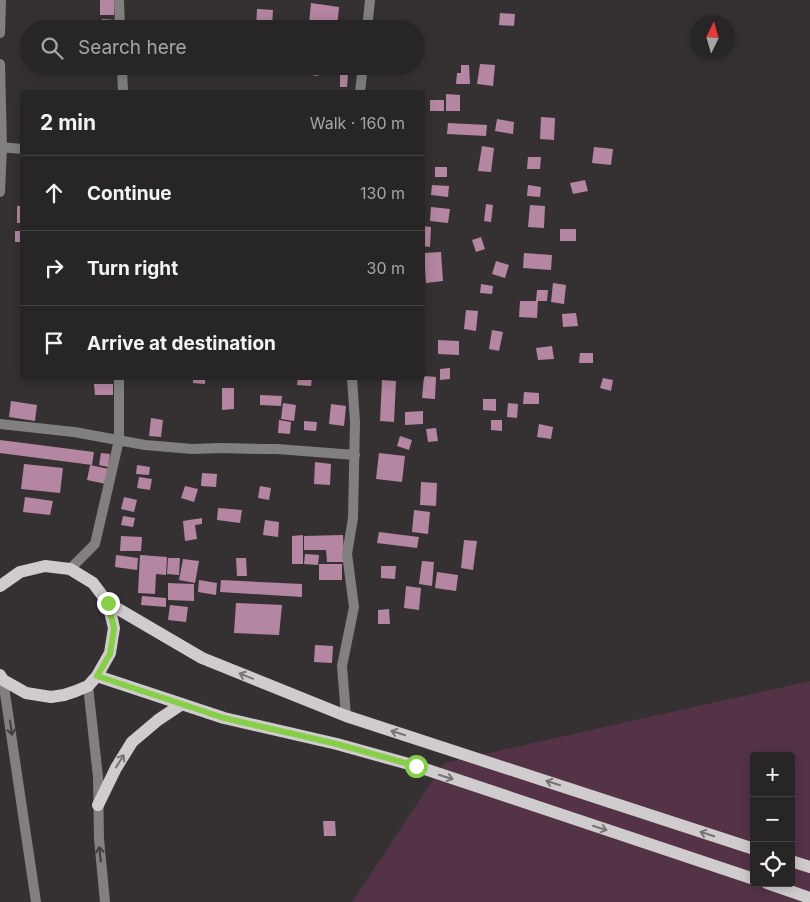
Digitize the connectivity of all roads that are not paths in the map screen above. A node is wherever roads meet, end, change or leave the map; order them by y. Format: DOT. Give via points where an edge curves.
graph roads {
  1 [pos="1,0"];
  2 [pos="119,0"];
  3 [pos="370,0"];
  4 [pos="120,20"];
  5 [pos="368,20"];
  6 [pos="0,33"];
  7 [pos="0,64"];
  8 [pos="122,75"];
  9 [pos="362,75"];
  10 [pos="122,90"];
  11 [pos="360,90"];
  12 [pos="1,147"];
  13 [pos="20,149"];
  14 [pos="0,192"];
  15 [pos="118,380"];
  16 [pos="352,380"];
  17 [pos="0,424"];
  18 [pos="119,440"];
  19 [pos="355,454"];
  20 [pos="70,570"];
  21 [pos="0,586"];
  22 [pos="108,603"];
  23 [pos="97,676"];
  24 [pos="2,678"];
  25 [pos="88,686"];
  26 [pos="182,704"];
  27 [pos="346,716"];
  28 [pos="98,805"];
  29 [pos="750,848"];
  30 [pos="795,862"];
  31 [pos="810,867"];
  32 [pos="750,878"];
  33 [pos="778,887"];
  34 [pos="810,898"];
  35 [pos="36,902"];
  36 [pos="105,902"];
  1 -- 6 [label="street"];
  2 -- 4 [label="street"];
  3 -- 5 [label="street"];
  7 -- 12 [label="street"];
  8 -- 10 [label="street"];
  9 -- 11 [label="street"];
  12 -- 13 [label="street"];
  12 -- 14 [label="street"];
  15 -- 18 [label="street"];
  16 -- 19 [label="street"];
  17 -- 18 [label="street"];
  18 -- 19 [label="street" via="192,450 277,448"];
  18 -- 20 [label="street" via="95,544"];
  19 -- 27 [label="street" via="353,518 347,554 354,607 342,666"];
  20 -- 21 [label="main road" via="45,566 20,572"];
  20 -- 22 [label="main road" via="93,583"];
  22 -- 23 [label="main road" via="114,628 112,645"];
  27 -- 22 [label="main road, one-way" via="202,658"];
  23 -- 25 [label="main road"];
  23 -- 26 [label="main road"];
  24 -- 25 [label="main road" via="26,693 51,697"];
  24 -- 35 [label="street, one-way"];
  25 -- 28 [label="street"];
  28 -- 26 [label="main road, one-way" via="132,742"];
  26 -- 32 [label="main road, one-way" via="224,718 416,766"];
  29 -- 27 [label="main road, one-way"];
  36 -- 28 [label="street, one-way"];
  30 -- 31 [label="main road"];
  33 -- 34 [label="main road"];
}
